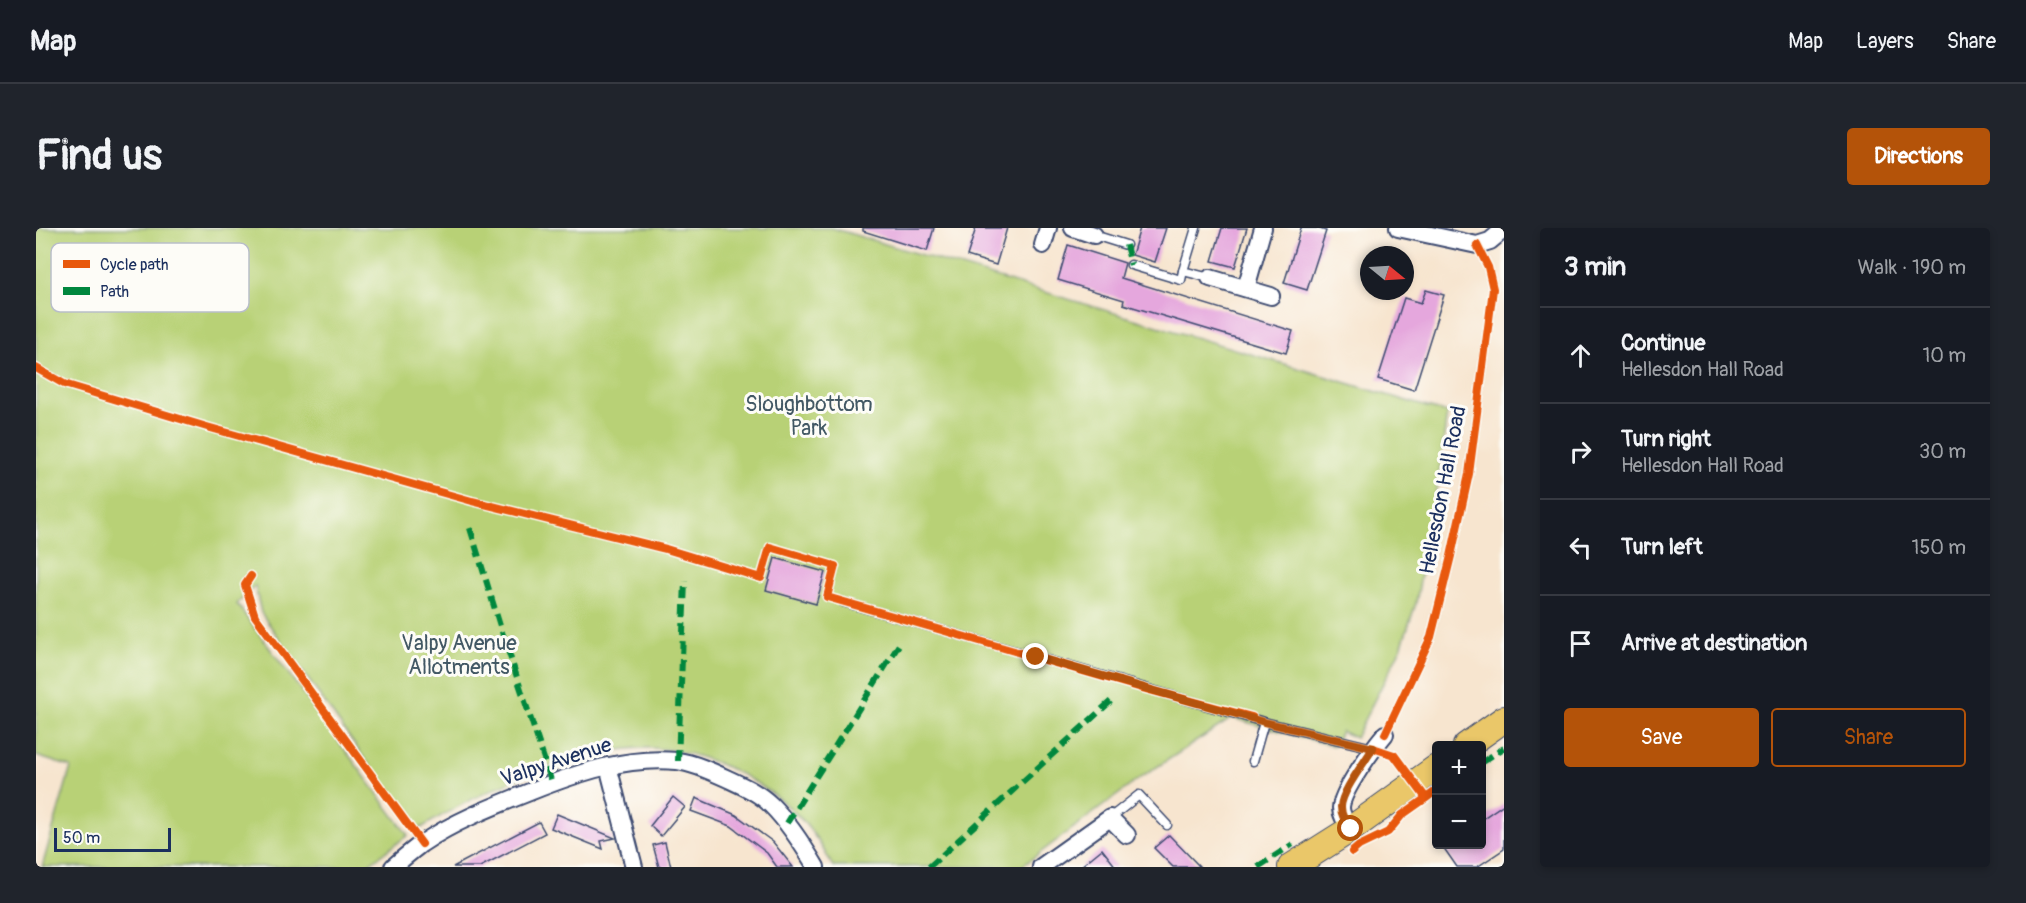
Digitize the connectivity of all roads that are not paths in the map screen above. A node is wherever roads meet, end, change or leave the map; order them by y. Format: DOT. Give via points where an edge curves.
graph roads {
  1 [pos="1048,228"];
  2 [pos="1073,228"];
  3 [pos="1196,228"];
  4 [pos="1263,228"];
  5 [pos="1398,228"];
  6 [pos="1502,228"];
  7 [pos="1094,235"];
  8 [pos="1043,245"];
  9 [pos="1126,245"];
  10 [pos="1131,265"];
  11 [pos="1183,271"];
  12 [pos="1210,278"];
  13 [pos="1246,288"];
  14 [pos="1271,296"];
  15 [pos="843,602"];
  16 [pos="1504,719"];
  17 [pos="1264,722"];
  18 [pos="1385,734"];
  19 [pos="1473,741"];
  20 [pos="1373,748"];
  21 [pos="1253,761"];
  22 [pos="608,766"];
  23 [pos="1432,772"];
  24 [pos="1110,818"];
  25 [pos="1167,825"];
  26 [pos="1351,829"];
  27 [pos="1127,835"];
  28 [pos="1304,864"];
  29 [pos="393,867"];
  30 [pos="634,867"];
  31 [pos="816,867"];
  32 [pos="1041,867"];
  1 -- 8 [label="street"];
  2 -- 7 [label="street"];
  3 -- 11 [label="lane"];
  4 -- 13 [label="street"];
  5 -- 6 [label="street" via="1477,245 1490,241"];
  7 -- 9 [label="lane"];
  10 -- 11 [label="lane" via="1180,280"];
  11 -- 12 [label="lane"];
  12 -- 13 [label="street"];
  13 -- 14 [label="street"];
  15 -- 17 [label="lane"];
  16 -- 19 [label="main road"];
  17 -- 20 [label="lane"];
  17 -- 21 [label="lane"];
  18 -- 20 [label="street"];
  20 -- 26 [label="street" via="1342,799 1343,816"];
  22 -- 29 [label="street, Valpy Avenue" via="560,780 471,816 422,844"];
  22 -- 30 [label="street"];
  22 -- 31 [label="street, Valpy Avenue" via="678,761 748,788 784,820"];
  23 -- 26 [label="main road"];
  24 -- 25 [label="lane" via="1139,795"];
  24 -- 27 [label="street"];
  24 -- 32 [label="street"];
  26 -- 28 [label="main road"];
}
